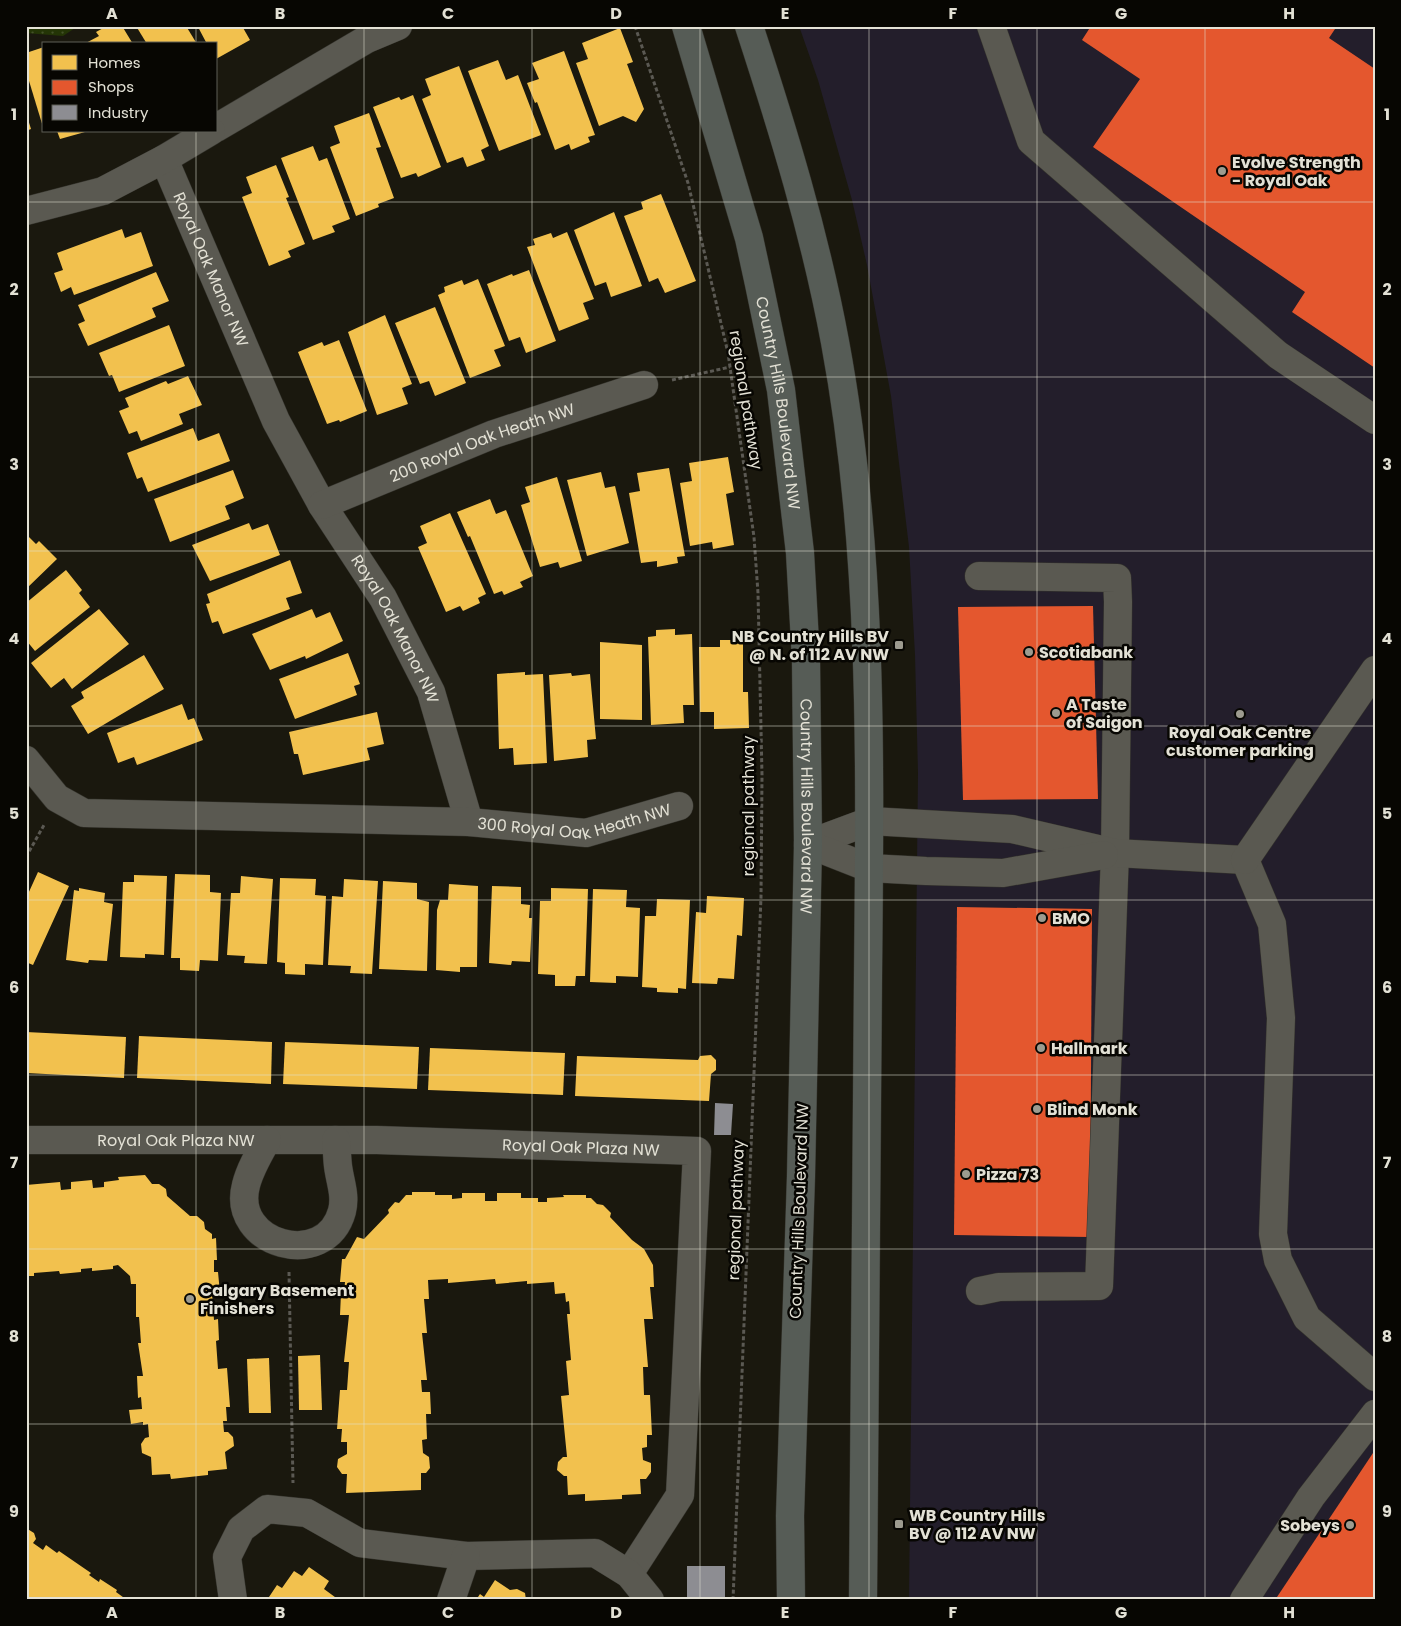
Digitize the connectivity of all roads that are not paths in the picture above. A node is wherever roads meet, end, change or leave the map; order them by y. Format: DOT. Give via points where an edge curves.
graph roads {
  1 [pos="398,26"];
  2 [pos="686,26"];
  3 [pos="749,26"];
  4 [pos="991,26"];
  5 [pos="218,127"];
  6 [pos="209,132"];
  7 [pos="164,159"];
  8 [pos="26,211"];
  9 [pos="644,385"];
  10 [pos="1375,420"];
  11 [pos="322,504"];
  12 [pos="979,576"];
  13 [pos="1375,670"];
  14 [pos="26,760"];
  15 [pos="679,806"];
  16 [pos="870,821"];
  17 [pos="469,822"];
  18 [pos="808,844"];
  19 [pos="1115,853"];
  20 [pos="1245,860"];
  21 [pos="869,868"];
  22 [pos="26,1140"];
  23 [pos="267,1140"];
  24 [pos="336,1140"];
  25 [pos="980,1290"];
  26 [pos="1375,1377"];
  27 [pos="1375,1414"];
  28 [pos="466,1556"];
  29 [pos="629,1574"];
  30 [pos="232,1600"];
  31 [pos="451,1600"];
  32 [pos="650,1600"];
  33 [pos="790,1600"];
  34 [pos="863,1600"];
  35 [pos="1244,1600"];
  1 -- 5 [label="street" via="367,39"];
  2 -- 18 [label="main road, Country Hills Boulevard NW" via="749,238 782,390 800,553 806,660"];
  3 -- 16 [label="main road" via="787,144 818,260 835,344 849,437 866,615"];
  4 -- 10 [label="street" via="1031,141 1278,355"];
  6 -- 7 [label="street"];
  7 -- 8 [label="street" via="103,190"];
  7 -- 11 [label="street, Royal Oak Manor NW" via="276,421"];
  9 -- 11 [label="street, 200 Royal Oak Heath NW" via="494,434"];
  11 -- 17 [label="street, Royal Oak Manor NW" via="383,598 431,692"];
  12 -- 19 [label="street" via="1117,578"];
  13 -- 20 [label="street"];
  14 -- 17 [label="street" via="57,798 84,813"];
  15 -- 17 [label="street, 300 Royal Oak Heath NW" via="586,834"];
  16 -- 18 [label="street"];
  16 -- 19 [label="street" via="1012,829"];
  16 -- 21 [label="main road"];
  18 -- 21 [label="street"];
  18 -- 33 [label="main road, Country Hills Boulevard NW"];
  19 -- 20 [label="street"];
  19 -- 21 [label="street" via="1003,873"];
  19 -- 25 [label="street" via="1099,1286"];
  20 -- 26 [label="street" via="1272,924 1281,1018 1273,1234 1278,1260 1307,1318"];
  21 -- 34 [label="main road"];
  22 -- 23 [label="street, Royal Oak Plaza NW"];
  23 -- 24 [label="street, Royal Oak Plaza NW"];
  23 -- 24 [label="street" via="245,1186 245,1202 259,1232 289,1246 306,1245 321,1239 342,1213 344,1197"];
  24 -- 29 [label="street, Royal Oak Plaza NW" via="697,1151 680,1495"];
  27 -- 35 [label="street" via="1311,1498"];
  28 -- 29 [label="street" via="595,1553"];
  28 -- 30 [label="street" via="360,1543 307,1513 267,1509 241,1530 227,1557"];
  28 -- 31 [label="street"];
  29 -- 32 [label="street"];
}
